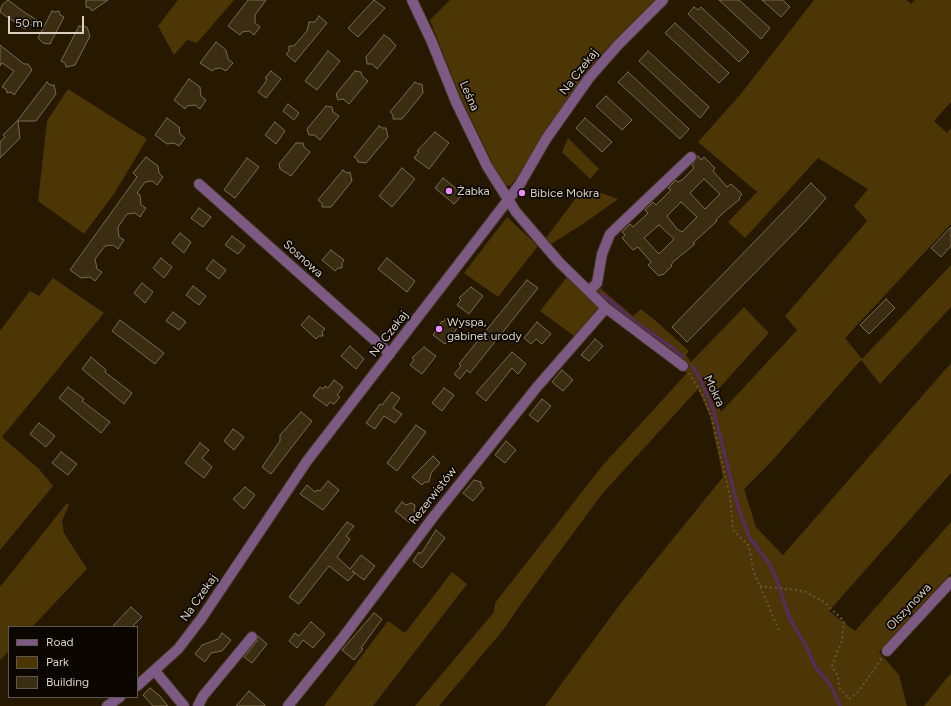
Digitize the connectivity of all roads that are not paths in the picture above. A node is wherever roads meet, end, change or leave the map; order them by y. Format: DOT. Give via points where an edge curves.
graph roads {
  1 [pos="412,0"];
  2 [pos="663,0"];
  3 [pos="691,157"];
  4 [pos="199,184"];
  5 [pos="508,200"];
  6 [pos="589,292"];
  7 [pos="606,308"];
  8 [pos="390,354"];
  9 [pos="683,366"];
  10 [pos="951,582"];
  11 [pos="252,637"];
  12 [pos="887,651"];
  13 [pos="155,671"];
  14 [pos="138,685"];
  15 [pos="119,698"];
  16 [pos="107,706"];
  17 [pos="184,706"];
  18 [pos="198,706"];
  19 [pos="288,706"];
  1 -- 5 [label="street, Leśna" via="456,102 487,166"];
  2 -- 5 [label="street, Na Czekaj" via="589,78 546,139"];
  3 -- 6 [label="street" via="610,234 602,254 597,283"];
  4 -- 8 [label="street, Sosnowa"];
  5 -- 6 [label="street" via="559,262"];
  5 -- 8 [label="street, Na Czekaj"];
  6 -- 7 [label="street"];
  7 -- 9 [label="street"];
  7 -- 19 [label="street, Rezerwistów" via="537,387"];
  8 -- 13 [label="street, Na Czekaj" via="307,461 201,619 178,649"];
  10 -- 12 [label="street, Olszynowa"];
  11 -- 18 [label="street" via="203,696"];
  13 -- 14 [label="street, Na Czekaj"];
  13 -- 17 [label="street"];
  15 -- 16 [label="street"];
}
